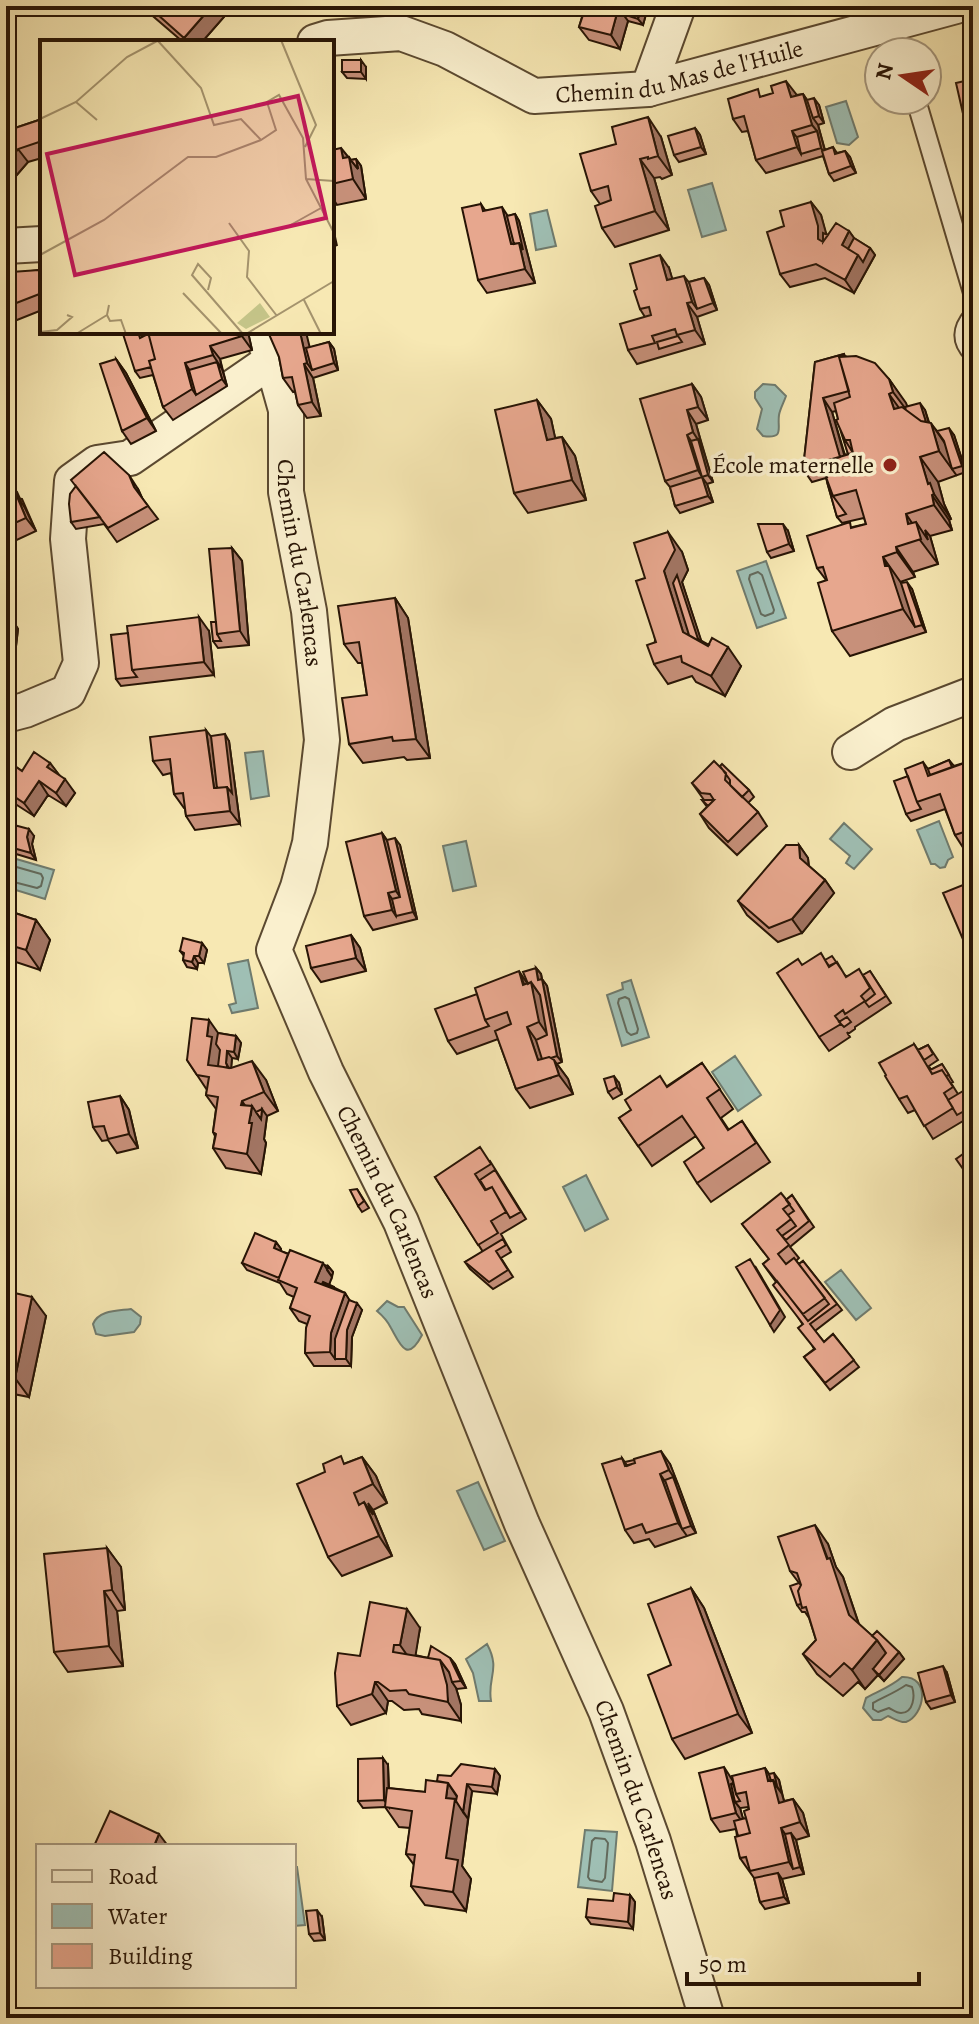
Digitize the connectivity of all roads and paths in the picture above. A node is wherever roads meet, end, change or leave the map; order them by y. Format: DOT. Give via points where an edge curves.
graph roads {
  1 [pos="380,6"];
  2 [pos="678,6"];
  3 [pos="956,6"];
  4 [pos="401,33"];
  5 [pos="899,36"];
  6 [pos="322,40"];
  7 [pos="863,44"];
  8 [pos="648,89"];
  9 [pos="921,116"];
  10 [pos="40,244"];
  11 [pos="6,246"];
  12 [pos="973,293"];
  13 [pos="973,316"];
  14 [pos="266,346"];
  15 [pos="973,353"];
  16 [pos="973,694"];
  17 [pos="6,715"];
  18 [pos="850,752"];
  19 [pos="707,2018"];
  1 -- 4 [label="street"];
  2 -- 8 [label="street"];
  3 -- 5 [label="street, Chemin du Mas de l'Huile"];
  4 -- 6 [label="street, Chemin du Mas de l'Huile"];
  4 -- 8 [label="street, Chemin du Mas de l'Huile" via="445,49 534,96"];
  7 -- 8 [label="street, Chemin du Mas de l'Huile"];
  9 -- 12 [label="lane"];
  10 -- 11 [label="street"];
  13 -- 15 [label="lane" via="964,339"];
  14 -- 17 [label="street" via="130,458 97,463 72,481 68,539 81,663 68,692"];
  14 -- 19 [label="street, Chemin du Carlencas" via="286,410 286,492 309,611 322,740 310,843 274,950 326,1072 401,1222 522,1524 606,1711 653,1841"];
  16 -- 18 [label="street" via="895,724"];
}
